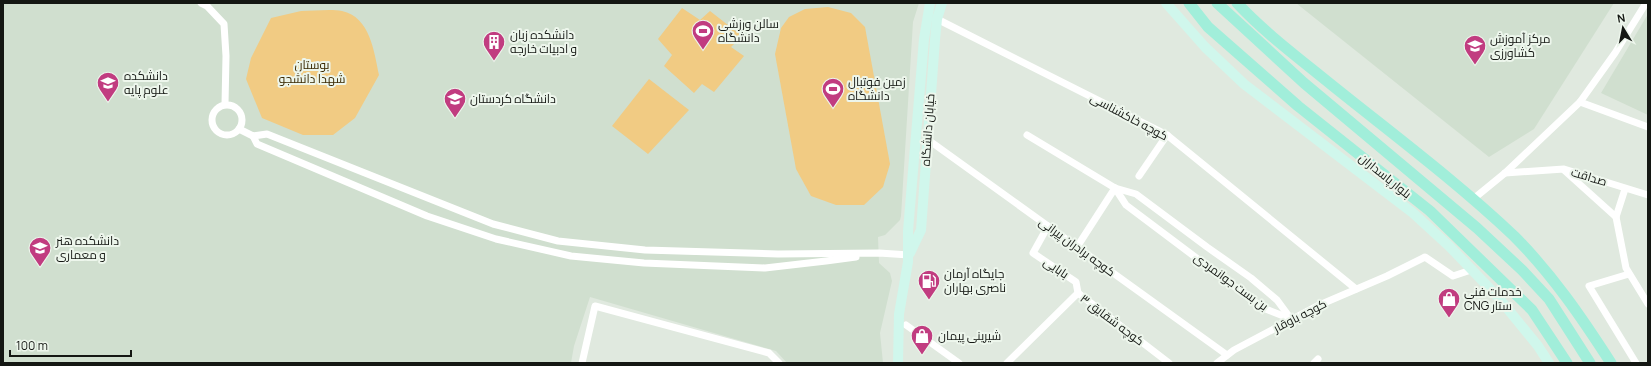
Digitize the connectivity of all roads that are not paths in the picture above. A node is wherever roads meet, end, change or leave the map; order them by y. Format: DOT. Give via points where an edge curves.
graph roads {
  1 [pos="201,3"];
  2 [pos="930,3"];
  3 [pos="942,3"];
  4 [pos="1166,3"];
  5 [pos="1189,3"];
  6 [pos="1217,3"];
  7 [pos="1237,3"];
  8 [pos="1646,3"];
  9 [pos="937,19"];
  10 [pos="1580,102"];
  11 [pos="225,104"];
  12 [pos="1648,128"];
  13 [pos="239,129"];
  14 [pos="1027,135"];
  15 [pos="1167,135"];
  16 [pos="253,136"];
  17 [pos="927,139"];
  18 [pos="1564,170"];
  19 [pos="1504,173"];
  20 [pos="1139,176"];
  21 [pos="1115,188"];
  22 [pos="1625,189"];
  23 [pos="1648,196"];
  24 [pos="1472,200"];
  25 [pos="1616,217"];
  26 [pos="1048,226"];
  27 [pos="1077,247"];
  28 [pos="645,250"];
  29 [pos="879,253"];
  30 [pos="909,255"];
  31 [pos="644,263"];
  32 [pos="1472,270"];
  33 [pos="1522,270"];
  34 [pos="1629,274"];
  35 [pos="1356,289"];
  36 [pos="1078,293"];
  37 [pos="1567,298"];
  38 [pos="1648,304"];
  39 [pos="1291,319"];
  40 [pos="906,325"];
  41 [pos="1227,355"];
  42 [pos="582,363"];
  43 [pos="778,363"];
  44 [pos="898,363"];
  45 [pos="960,363"];
  46 [pos="1007,363"];
  47 [pos="1169,363"];
  48 [pos="1217,363"];
  49 [pos="1549,363"];
  50 [pos="1567,363"];
  51 [pos="1590,363"];
  52 [pos="1611,363"];
  53 [pos="1636,363"];
  1 -- 11 [label="street" via="224,24"];
  2 -- 30 [label="street, خیابان دانشگاه" via="924,39 908,231"];
  3 -- 9 [label="street, خیابان دانشگاه"];
  4 -- 32 [label="street" via="1205,47 1244,84 1413,213"];
  5 -- 50 [label="main road, بلوار پاسداران" via="1208,27 1298,106 1430,211 1532,310"];
  6 -- 33 [label="main road, بلوار پاسداران" via="1304,83 1477,228"];
  7 -- 24 [label="main road" via="1285,47"];
  8 -- 10 [label="street"];
  9 -- 15 [label="street, کوچه خاکشناسی"];
  9 -- 17 [label="street, خیابان دانشگاه"];
  10 -- 12 [label="street"];
  10 -- 19 [label="street"];
  11 -- 13 [label="street" via="239,110 242,120"];
  11 -- 13 [label="street" via="212,113 213,128 226,136 236,133"];
  13 -- 16 [label="street"];
  14 -- 21 [label="street, بن بست جوانمردی"];
  15 -- 20 [label="street"];
  15 -- 35 [label="street, کوچه خاکشناسی"];
  16 -- 28 [label="street" via="267,134 493,224 558,241"];
  16 -- 31 [label="street" via="257,144 434,218 496,238 571,256"];
  17 -- 26 [label="street, کوچه برادران پیرانی"];
  17 -- 30 [label="street, خیابان دانشگاه" via="921,230"];
  18 -- 19 [label="street, صداقت"];
  18 -- 22 [label="street, صداقت"];
  18 -- 25 [label="street"];
  19 -- 24 [label="street"];
  21 -- 27 [label="street"];
  21 -- 39 [label="street, بن بست جوانمردی" via="1126,205 1263,308"];
  21 -- 39 [label="street, بن بست جوانمردی" via="1136,194 1251,278 1277,300"];
  22 -- 23 [label="street, صداقت"];
  22 -- 25 [label="street"];
  24 -- 37 [label="main road" via="1513,236"];
  25 -- 34 [label="street"];
  26 -- 27 [label="street, کوچه برادران پیرانی"];
  26 -- 36 [label="street, بابایی" via="1033,253 1076,282"];
  27 -- 41 [label="street, کوچه برادران پیرانی"];
  28 -- 29 [label="street" via="778,254"];
  28 -- 31 [label="street"];
  29 -- 30 [label="street"];
  29 -- 31 [label="street" via="826,262 765,268"];
  30 -- 44 [label="street, خیابان دانشگاه" via="899,314"];
  32 -- 35 [label="street, کوچه باوقار" via="1452,276 1425,257"];
  32 -- 49 [label="street" via="1503,303"];
  33 -- 37 [label="main road"];
  33 -- 51 [label="main road, بلوار پاسداران" via="1549,299"];
  34 -- 38 [label="street"];
  34 -- 53 [label="street" via="1589,286"];
  35 -- 39 [label="street, کوچه باوقار"];
  36 -- 46 [label="street, کوچه شقایق ۳"];
  36 -- 47 [label="street, کوچه شقایق ۳"];
  37 -- 52 [label="main road"];
  39 -- 41 [label="street, کوچه باوقار"];
  40 -- 45 [label="street"];
  41 -- 48 [label="street, کوچه باوقار"];
  42 -- 43 [label="street" via="595,306 769,353"];
}
